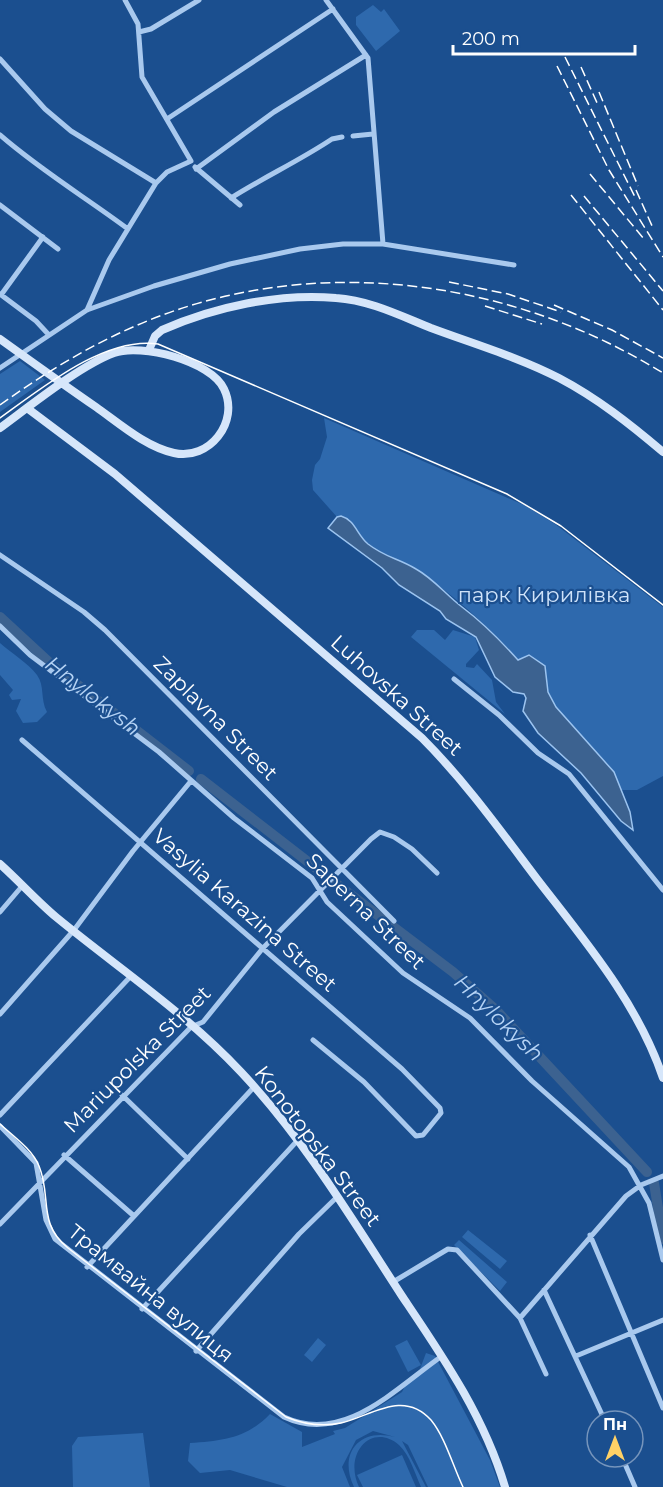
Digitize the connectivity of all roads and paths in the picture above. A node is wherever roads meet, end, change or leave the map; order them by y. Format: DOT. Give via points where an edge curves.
graph roads {
  1 [pos="125,0"];
  2 [pos="199,0"];
  3 [pos="326,0"];
  4 [pos="333,9"];
  5 [pos="139,32"];
  6 [pos="366,55"];
  7 [pos="0,59"];
  8 [pos="167,119"];
  9 [pos="373,134"];
  10 [pos="0,135"];
  11 [pos="353,136"];
  12 [pos="342,137"];
  13 [pos="191,160"];
  14 [pos="196,169"];
  15 [pos="156,183"];
  16 [pos="231,198"];
  17 [pos="0,205"];
  18 [pos="240,205"];
  19 [pos="128,229"];
  20 [pos="43,237"];
  21 [pos="383,244"];
  22 [pos="58,249"];
  23 [pos="514,265"];
  24 [pos="0,294"];
  25 [pos="87,310"];
  26 [pos="49,335"];
  27 [pos="0,339"];
  28 [pos="148,350"];
  29 [pos="0,368"];
  30 [pos="27,408"];
  31 [pos="0,428"];
  32 [pos="663,452"];
  33 [pos="0,555"];
  34 [pos="0,626"];
  35 [pos="454,679"];
  36 [pos="22,740"];
  37 [pos="191,781"];
  38 [pos="141,842"];
  39 [pos="0,864"];
  40 [pos="342,869"];
  41 [pos="437,873"];
  42 [pos="23,885"];
  43 [pos="319,890"];
  44 [pos="663,890"];
  45 [pos="0,912"];
  46 [pos="394,921"];
  47 [pos="74,930"];
  48 [pos="263,948"];
  49 [pos="131,976"];
  50 [pos="0,1014"];
  51 [pos="191,1027"];
  52 [pos="314,1040"];
  53 [pos="663,1078"];
  54 [pos="254,1087"];
  55 [pos="122,1095"];
  56 [pos="0,1115"];
  57 [pos="0,1126"];
  58 [pos="297,1141"];
  59 [pos="64,1155"];
  60 [pos="188,1159"];
  61 [pos="663,1176"];
  62 [pos="41,1179"];
  63 [pos="641,1185"];
  64 [pos="338,1196"];
  65 [pos="134,1216"];
  66 [pos="0,1224"];
  67 [pos="590,1235"];
  68 [pos="663,1260"];
  69 [pos="88,1266"];
  70 [pos="393,1282"];
  71 [pos="544,1290"];
  72 [pos="142,1309"];
  73 [pos="520,1318"];
  74 [pos="663,1320"];
  75 [pos="633,1333"];
  76 [pos="196,1350"];
  77 [pos="442,1356"];
  78 [pos="576,1356"];
  79 [pos="546,1374"];
  80 [pos="663,1408"];
  81 [pos="600,1409"];
  82 [pos="627,1469"];
  83 [pos="505,1487"];
  84 [pos="635,1487"];
  1 -- 5 [label="street"];
  2 -- 5 [label="street"];
  3 -- 4 [label="street"];
  4 -- 6 [label="street"];
  4 -- 8 [label="street"];
  5 -- 8 [label="street" via="142,77"];
  6 -- 9 [label="street"];
  6 -- 14 [label="street" via="274,112"];
  7 -- 15 [label="street" via="45,109 71,131"];
  8 -- 13 [label="street"];
  9 -- 11 [label="street"];
  9 -- 21 [label="street"];
  10 -- 19 [label="street" via="26,159 49,171"];
  12 -- 16 [label="street" via="332,139"];
  13 -- 14 [label="street"];
  13 -- 15 [label="street" via="167,172"];
  14 -- 16 [label="street"];
  15 -- 19 [label="street"];
  16 -- 18 [label="street"];
  17 -- 20 [label="street"];
  19 -- 25 [label="street"];
  20 -- 22 [label="street"];
  20 -- 24 [label="street"];
  21 -- 23 [label="street"];
  21 -- 25 [label="street" via="300,249 230,264"];
  24 -- 26 [label="street"];
  25 -- 26 [label="street"];
  26 -- 29 [label="street"];
  27 -- 28 [label="street" via="157,447 180,454 195,453 210,445 224,428 227,399 220,382 190,363"];
  28 -- 30 [label="street" via="125,350 105,357"];
  28 -- 32 [label="street" via="162,330 218,311 291,298 348,299 524,362 558,378 602,404"];
  30 -- 31 [label="street"];
  30 -- 53 [label="street, Luhovska Street" via="115,474 422,738 454,771 602,964 653,1051"];
  33 -- 40 [label="street, Zaplavna Street" via="105,630"];
  34 -- 37 [label="street, Saperna Street" via="37,661 159,752"];
  35 -- 44 [label="street" via="538,753 569,774"];
  36 -- 38 [label="street, Vasylia Karazina Street"];
  37 -- 38 [label="street"];
  37 -- 43 [label="street, Saperna Street" via="312,878"];
  38 -- 47 [label="street"];
  38 -- 48 [label="street, Vasylia Karazina Street"];
  39 -- 42 [label="street, Konotopska Street"];
  40 -- 41 [label="street, Mariupolska Street" via="381,832 403,843"];
  40 -- 43 [label="street, Mariupolska Street"];
  40 -- 46 [label="street, Zaplavna Street"];
  42 -- 45 [label="street"];
  42 -- 47 [label="street, Konotopska Street"];
  43 -- 48 [label="street, Mariupolska Street"];
  43 -- 63 [label="street, Saperna Street" via="403,973 470,1018 532,1081 629,1167"];
  47 -- 49 [label="street, Konotopska Street"];
  47 -- 50 [label="street"];
  48 -- 51 [label="street, Mariupolska Street" via="203,1022"];
  48 -- 52 [label="street, Vasylia Karazina Street" via="402,1069 441,1109 440,1115 423,1135 416,1136 364,1082"];
  49 -- 51 [label="street, Konotopska Street"];
  49 -- 56 [label="street"];
  51 -- 54 [label="street, Konotopska Street"];
  51 -- 55 [label="street, Mariupolska Street"];
  54 -- 58 [label="street, Konotopska Street"];
  54 -- 60 [label="street"];
  55 -- 59 [label="street, Mariupolska Street"];
  55 -- 60 [label="street"];
  57 -- 62 [label="street, Трамвайна вулиця" via="33,1159"];
  58 -- 64 [label="street, Konotopska Street"];
  58 -- 72 [label="street"];
  59 -- 62 [label="street, Mariupolska Street"];
  59 -- 65 [label="street"];
  60 -- 65 [label="street"];
  61 -- 63 [label="street"];
  62 -- 66 [label="street, Mariupolska Street"];
  62 -- 69 [label="street, Трамвайна вулиця" via="51,1233"];
  63 -- 67 [label="street"];
  63 -- 68 [label="street, Saperna Street"];
  64 -- 70 [label="street, Konotopska Street"];
  64 -- 76 [label="street"];
  65 -- 69 [label="street"];
  67 -- 71 [label="street"];
  67 -- 75 [label="street"];
  69 -- 72 [label="street, Трамвайна вулиця"];
  70 -- 73 [label="street" via="454,1249"];
  70 -- 77 [label="street, Konotopska Street"];
  71 -- 73 [label="street"];
  71 -- 78 [label="street"];
  72 -- 76 [label="street, Трамвайна вулиця"];
  73 -- 79 [label="street"];
  74 -- 75 [label="street"];
  75 -- 78 [label="street"];
  75 -- 80 [label="street"];
  76 -- 77 [label="street, Трамвайна вулиця" via="272,1410 304,1425 331,1425 352,1418"];
  77 -- 83 [label="street, Konotopska Street" via="486,1432"];
  78 -- 81 [label="street"];
  82 -- 84 [label="street"];
}
